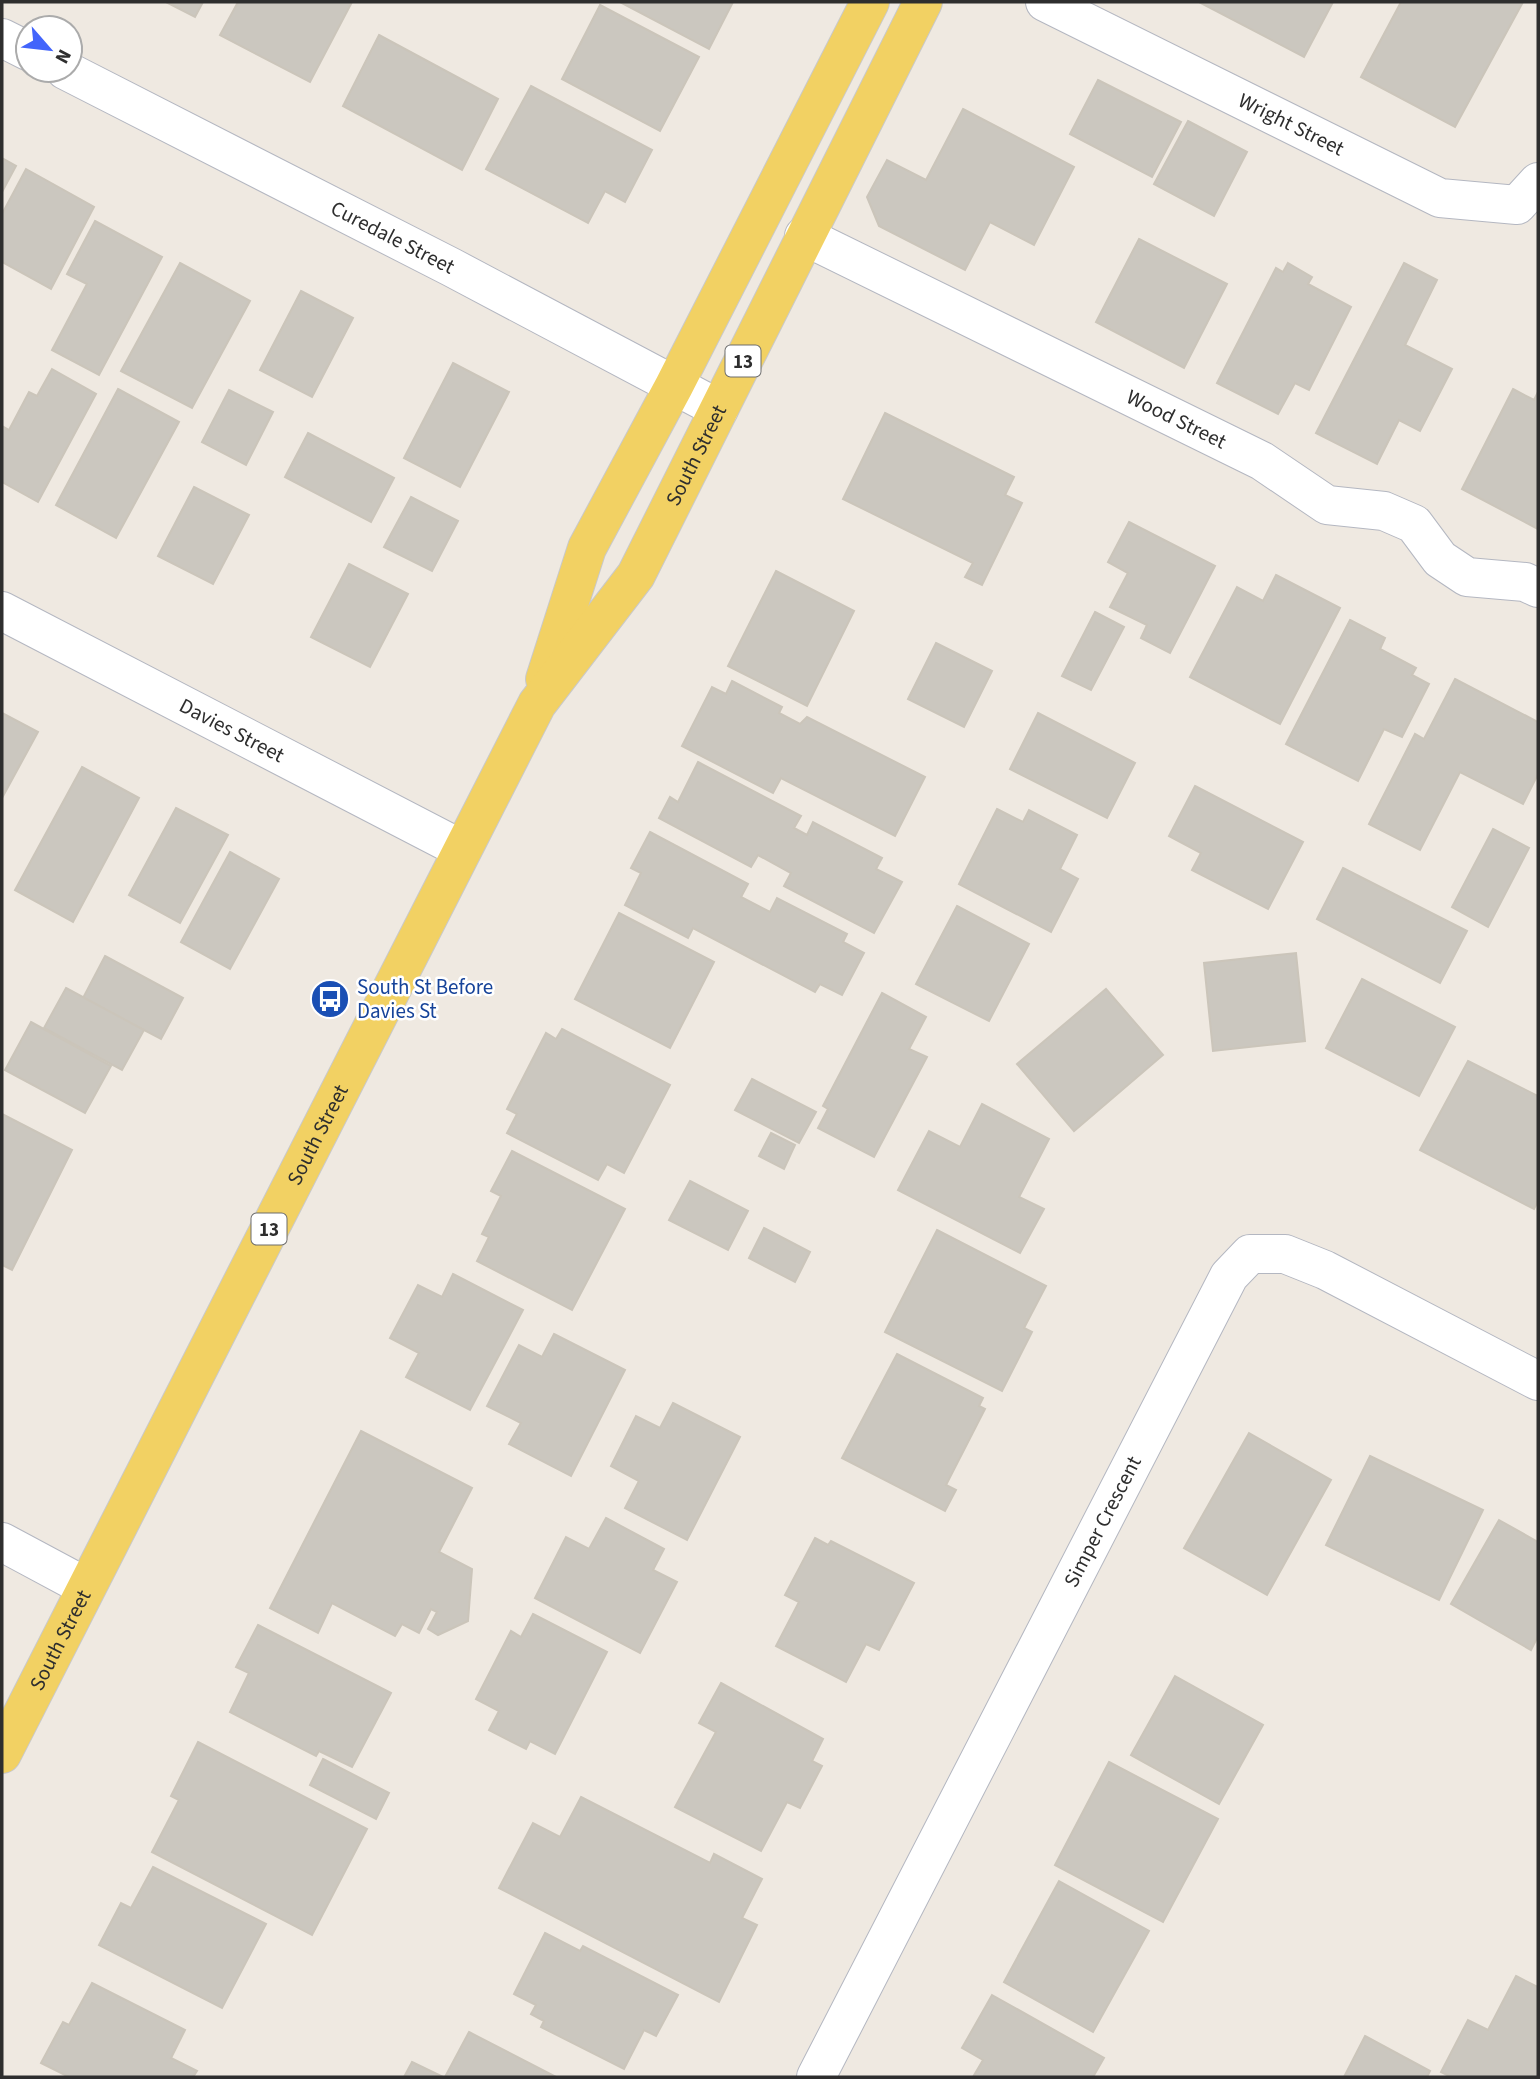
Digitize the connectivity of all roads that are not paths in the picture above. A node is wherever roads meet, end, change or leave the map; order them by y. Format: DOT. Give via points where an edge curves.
graph roads {
  1 [pos="870,2"];
  2 [pos="923,2"];
  3 [pos="1045,2"];
  4 [pos="84,80"];
  5 [pos="1538,181"];
  6 [pos="804,236"];
  7 [pos="674,386"];
  8 [pos="719,409"];
  9 [pos="1538,589"];
  10 [pos="2,611"];
  11 [pos="537,704"];
  12 [pos="461,849"];
  13 [pos="1538,1381"];
  14 [pos="2,1542"];
  15 [pos="86,1587"];
  16 [pos="2,1754"];
  17 [pos="816,2077"];
  1 -- 7 [label="main road, South Street / 13"];
  2 -- 6 [label="main road, South Street / 13"];
  3 -- 5 [label="street, Wright Street" via="1440,198 1517,205"];
  4 -- 7 [label="street, Curedale Street"];
  6 -- 8 [label="main road, South Street / 13"];
  6 -- 9 [label="street, Wood Street" via="1262,461 1327,505 1384,511 1414,524 1440,559 1467,577 1525,582"];
  7 -- 8 [label="street, Curedale Street"];
  7 -- 11 [label="main road, South Street / 13" via="587,548"];
  8 -- 11 [label="main road, South Street / 13" via="636,575"];
  10 -- 12 [label="street, Davies Street"];
  11 -- 12 [label="main road, South Street / 13"];
  12 -- 15 [label="main road, South Street / 13"];
  13 -- 17 [label="street, Simper Crescent" via="1325,1270 1285,1254 1250,1254 1229,1276"];
  14 -- 15 [label="street"];
  15 -- 16 [label="main road, South Street / 13"];
}
